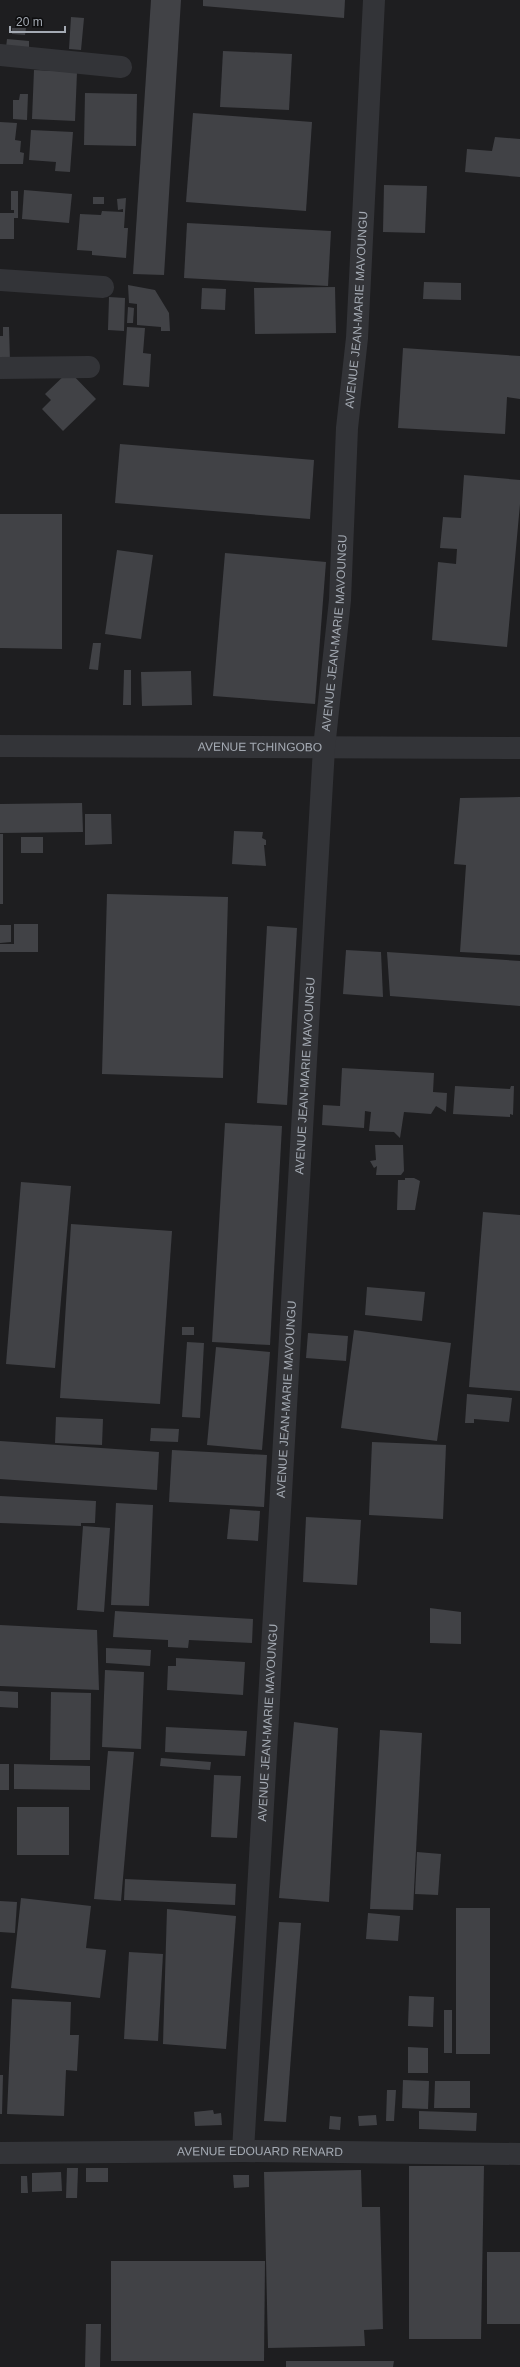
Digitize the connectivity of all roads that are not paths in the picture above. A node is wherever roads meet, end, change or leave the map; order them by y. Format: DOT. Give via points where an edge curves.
graph roads {
  1 [pos="374,0"];
  2 [pos="0,55"];
  3 [pos="121,67"];
  4 [pos="0,280"];
  5 [pos="103,287"];
  6 [pos="89,367"];
  7 [pos="0,368"];
  8 [pos="0,746"];
  9 [pos="324,748"];
  10 [pos="520,748"];
  11 [pos="243,2151"];
  12 [pos="0,2153"];
  13 [pos="520,2154"];
  1 -- 9 [label="street, AVENUE JEAN-MARIE MAVOUNGU" via="357,338 347,428 340,600"];
  2 -- 3 [label="street"];
  4 -- 5 [label="street"];
  6 -- 7 [label="street"];
  8 -- 9 [label="street, AVENUE TCHINGOBO"];
  9 -- 10 [label="street, AVENUE TCHINGOBO"];
  9 -- 11 [label="street, AVENUE JEAN-MARIE MAVOUNGU"];
  11 -- 12 [label="street, AVENUE EDOUARD RENARD"];
  11 -- 13 [label="street, AVENUE EDOUARD RENARD"];
}
